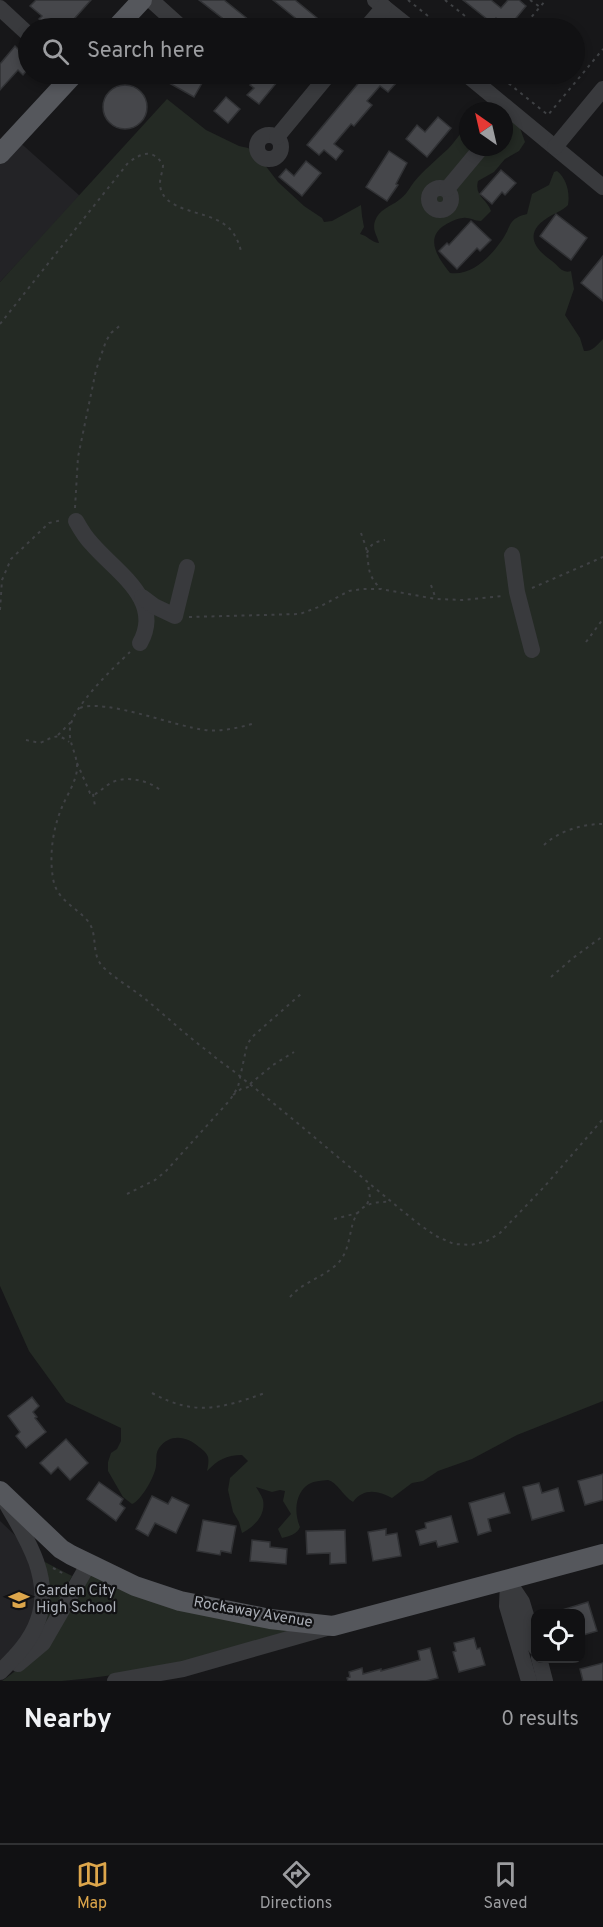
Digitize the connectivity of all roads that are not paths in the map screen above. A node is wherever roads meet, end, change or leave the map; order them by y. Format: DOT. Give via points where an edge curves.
graph roads {
  1 [pos="142,0"];
  2 [pos="151,0"];
  3 [pos="379,3"];
  4 [pos="0,8"];
  5 [pos="125,18"];
  6 [pos="171,18"];
  7 [pos="371,18"];
  8 [pos="398,18"];
  9 [pos="18,25"];
  10 [pos="64,84"];
  11 [pos="321,84"];
  12 [pos="476,84"];
  13 [pos="603,89"];
  14 [pos="494,102"];
  15 [pos="513,119"];
  16 [pos="276,137"];
  17 [pos="555,147"];
  18 [pos="0,154"];
  19 [pos="474,156"];
  20 [pos="603,187"];
  21 [pos="447,189"];
  22 [pos="73,516"];
  23 [pos="512,555"];
  24 [pos="186,567"];
  25 [pos="142,597"];
  26 [pos="141,644"];
  27 [pos="532,650"];
  28 [pos="0,1491"];
  29 [pos="603,1554"];
  30 [pos="88,1565"];
  31 [pos="508,1581"];
  32 [pos="333,1626"];
  33 [pos="531,1632"];
  34 [pos="540,1663"];
  35 [pos="0,1672"];
  36 [pos="0,1677"];
  37 [pos="115,1681"];
  38 [pos="529,1681"];
  39 [pos="545,1681"];
  1 -- 5 [label="main road"];
  2 -- 6 [label="street"];
  3 -- 7 [label="street"];
  3 -- 8 [label="street"];
  4 -- 9 [label="street"];
  10 -- 18 [label="main road"];
  11 -- 16 [label="street"];
  12 -- 14 [label="street"];
  13 -- 17 [label="street"];
  15 -- 17 [label="street"];
  17 -- 20 [label="street"];
  19 -- 21 [label="street"];
  22 -- 25 [label="street" via="93,546"];
  23 -- 27 [label="street"];
  24 -- 25 [label="street" via="175,616"];
  25 -- 26 [label="street" via="147,625"];
  28 -- 30 [label="main road, Rockaway Avenue" via="61,1549"];
  28 -- 35 [label="street" via="37,1561 43,1595 39,1619 31,1635"];
  29 -- 31 [label="main road, Rockaway Avenue"];
  30 -- 32 [label="main road, Rockaway Avenue" via="180,1600 270,1619"];
  30 -- 36 [label="street" via="43,1643"];
  31 -- 32 [label="main road, Rockaway Avenue"];
  31 -- 33 [label="street" via="522,1602"];
  31 -- 38 [label="street" via="507,1606"];
  32 -- 37 [label="street" via="195,1666"];
  34 -- 39 [label="street"];
}
